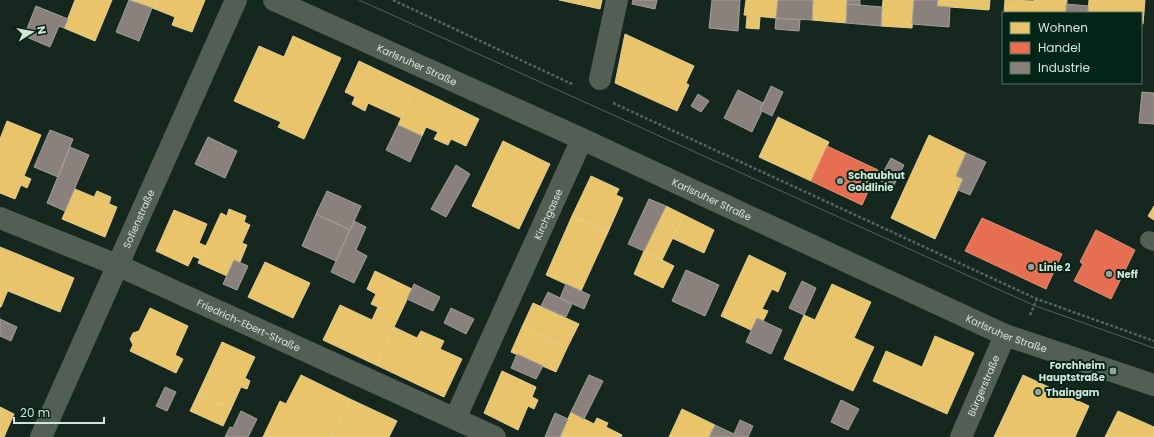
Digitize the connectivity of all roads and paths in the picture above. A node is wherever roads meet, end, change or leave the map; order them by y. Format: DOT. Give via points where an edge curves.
graph roads {
  1 [pos="236,0"];
  2 [pos="274,0"];
  3 [pos="393,0"];
  4 [pos="616,0"];
  5 [pos="597,87"];
  6 [pos="582,139"];
  7 [pos="0,218"];
  8 [pos="117,265"];
  9 [pos="1005,335"];
  10 [pos="1154,342"];
  11 [pos="1154,385"];
  12 [pos="455,420"];
  13 [pos="41,437"];
  14 [pos="495,437"];
  15 [pos="961,437"];
  1 -- 8 [label="street, Sofienstraße"];
  2 -- 6 [label="street, Karlsruher Straße"];
  3 -- 5 [label="path"];
  4 -- 5 [label="street"];
  5 -- 10 [label="path" via="1037,299"];
  6 -- 9 [label="street, Karlsruher Straße"];
  6 -- 12 [label="street, Kirchgasse"];
  7 -- 8 [label="street, Friedrich-Ebert-Straße"];
  8 -- 12 [label="street, Friedrich-Ebert-Straße"];
  8 -- 13 [label="street, Sofienstraße"];
  9 -- 11 [label="street, Karlsruher Straße"];
  9 -- 15 [label="street, Bürgerstraße"];
  12 -- 14 [label="street, Friedrich-Ebert-Straße"];
}
